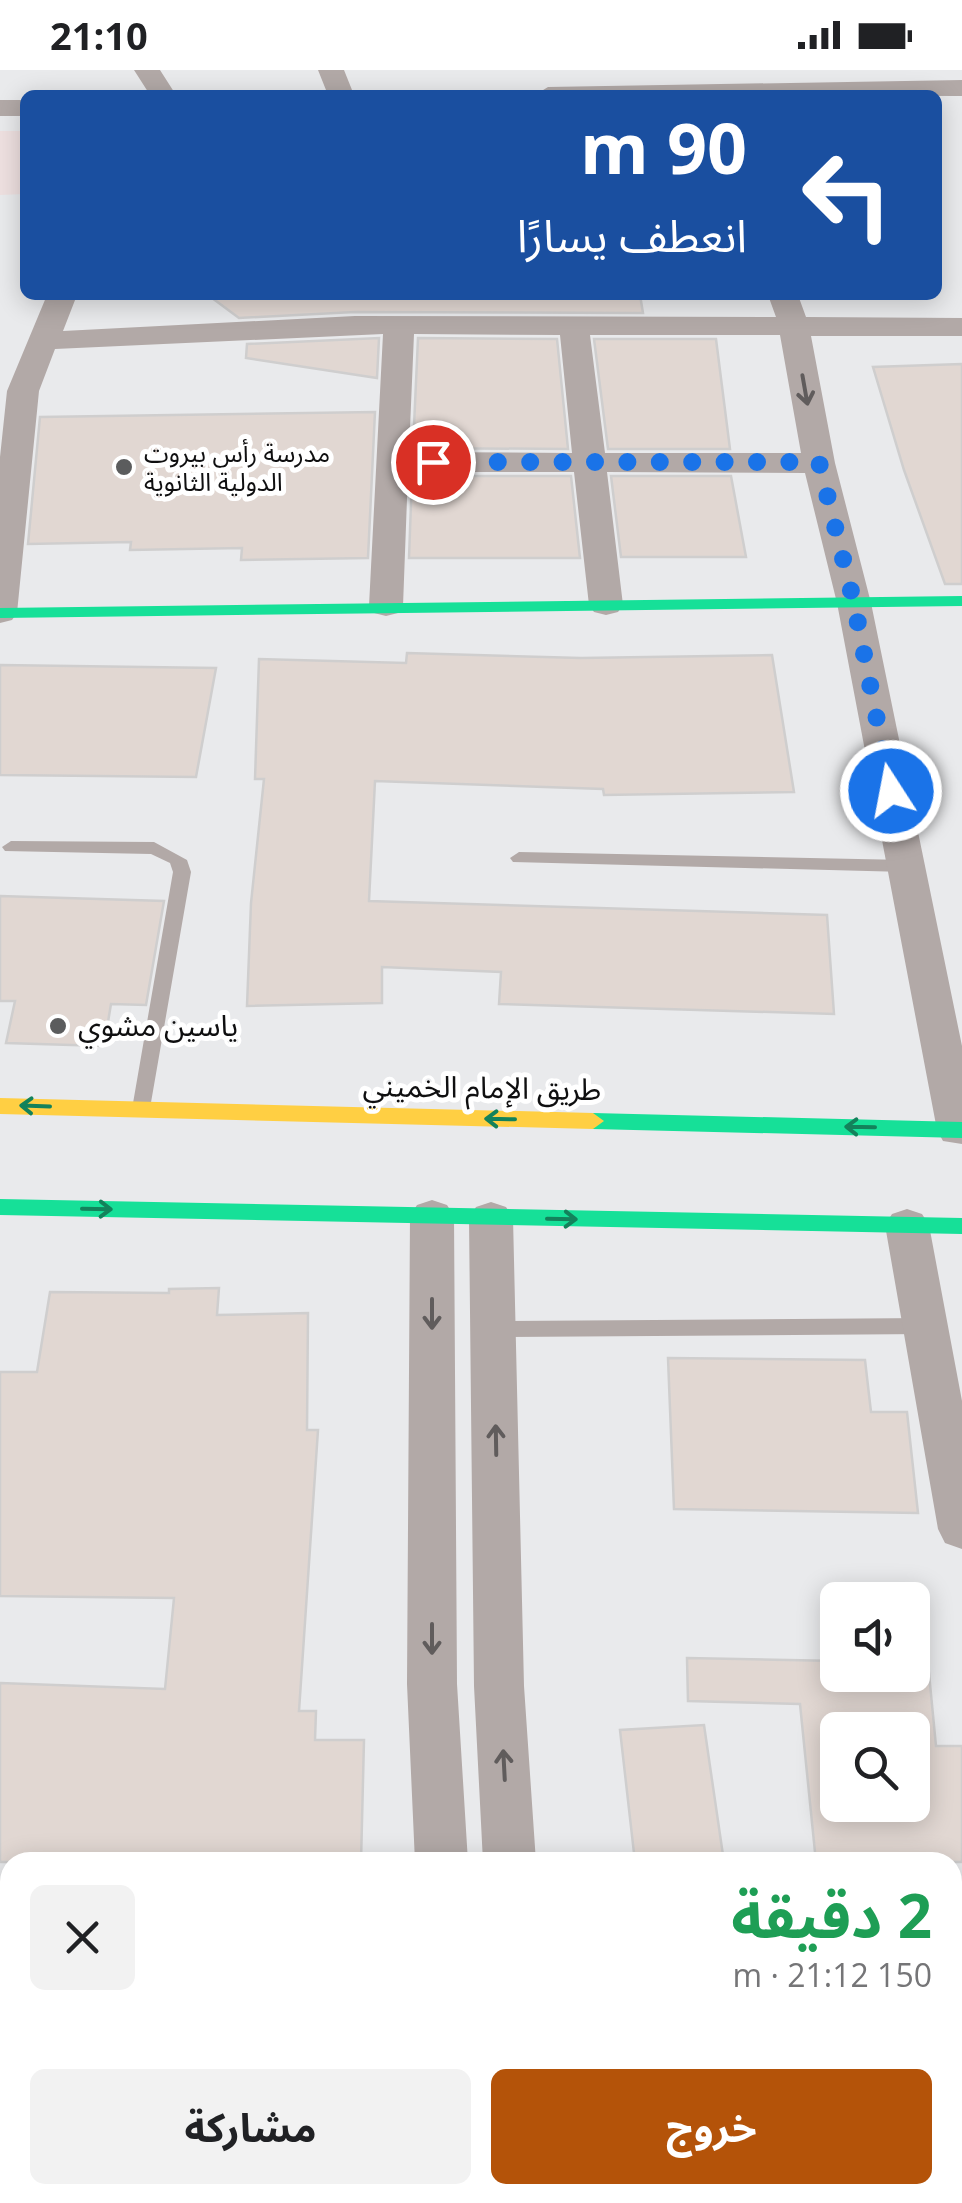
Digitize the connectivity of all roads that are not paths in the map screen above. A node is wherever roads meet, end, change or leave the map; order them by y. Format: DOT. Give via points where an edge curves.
graph roads {
  1 [pos="715,85"];
  2 [pos="962,88"];
  3 [pos="632,90"];
  4 [pos="60,300"];
  5 [pos="785,300"];
  6 [pos="398,324"];
  7 [pos="574,327"];
  8 [pos="794,327"];
  9 [pos="962,327"];
  10 [pos="42,341"];
  11 [pos="394,462"];
  12 [pos="588,462"];
  13 [pos="819,462"];
  14 [pos="962,601"];
  15 [pos="854,603"];
  16 [pos="606,604"];
  17 [pos="386,606"];
  18 [pos="0,612"];
  19 [pos="11,848"];
  20 [pos="520,858"];
  21 [pos="906,866"];
  22 [pos="0,1106"];
  23 [pos="142,1109"];
  24 [pos="960,1130"];
  25 [pos="0,1206"];
  26 [pos="432,1216"];
  27 [pos="491,1218"];
  28 [pos="907,1225"];
  29 [pos="962,1226"];
  30 [pos="926,1326"];
  31 [pos="494,1330"];
  32 [pos="962,1529"];
  33 [pos="441,1852"];
  34 [pos="509,1852"];
  1 -- 2 [label="street"];
  1 -- 3 [label="street"];
  4 -- 10 [label="street"];
  5 -- 8 [label="street"];
  6 -- 7 [label="street"];
  6 -- 10 [label="street"];
  6 -- 11 [label="street"];
  7 -- 8 [label="street"];
  7 -- 12 [label="street"];
  8 -- 9 [label="street"];
  8 -- 13 [label="street, one-way"];
  10 -- 18 [label="street" via="24,391"];
  11 -- 12 [label="street"];
  11 -- 17 [label="street"];
  12 -- 13 [label="street"];
  12 -- 16 [label="street"];
  13 -- 15 [label="street"];
  14 -- 15 [label="main road"];
  15 -- 16 [label="main road"];
  15 -- 21 [label="street"];
  16 -- 17 [label="main road"];
  17 -- 18 [label="main road"];
  19 -- 23 [label="lane" via="154,848 178,860 182,872"];
  20 -- 21 [label="lane"];
  21 -- 24 [label="street"];
  23 -- 22 [label="main road, طريق الإمام الخميني, one-way"];
  24 -- 23 [label="main road, طريق الإمام الخميني, one-way"];
  25 -- 26 [label="main road, one-way"];
  26 -- 27 [label="main road"];
  26 -- 33 [label="street, one-way" via="432,1684"];
  27 -- 28 [label="main road, one-way"];
  27 -- 31 [label="street"];
  28 -- 29 [label="main road"];
  28 -- 30 [label="street"];
  30 -- 31 [label="lane"];
  30 -- 32 [label="street"];
  34 -- 31 [label="street, one-way"];
}
